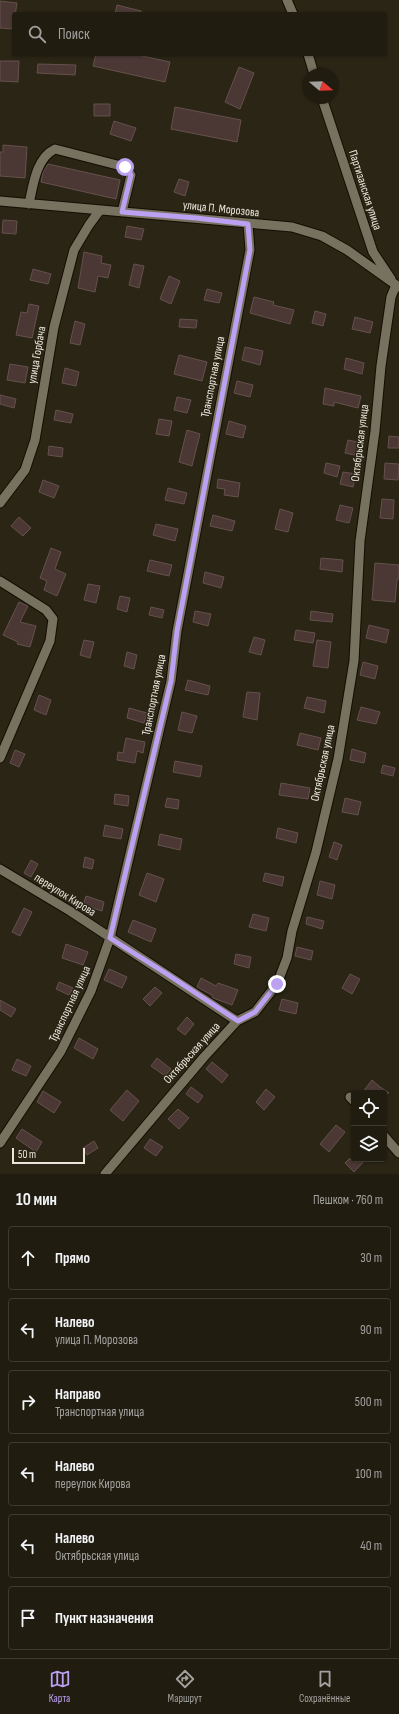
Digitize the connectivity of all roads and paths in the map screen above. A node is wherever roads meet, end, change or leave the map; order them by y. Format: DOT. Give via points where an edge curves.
graph roads {
  1 [pos="287,0"];
  2 [pos="292,12"];
  3 [pos="309,56"];
  4 [pos="312,68"];
  5 [pos="324,104"];
  6 [pos="0,202"];
  7 [pos="29,204"];
  8 [pos="100,210"];
  9 [pos="122,212"];
  10 [pos="248,224"];
  11 [pos="397,286"];
  12 [pos="0,503"];
  13 [pos="0,581"];
  14 [pos="0,758"];
  15 [pos="0,869"];
  16 [pos="110,938"];
  17 [pos="238,1021"];
  18 [pos="387,1139"];
  19 [pos="0,1143"];
  20 [pos="399,1153"];
  21 [pos="104,1174"];
  1 -- 2 [label="street"];
  3 -- 4 [label="street"];
  5 -- 11 [label="street, Партизанская улица" via="373,252"];
  6 -- 7 [label="street, улица П. Морозова"];
  7 -- 8 [label="street, улица П. Морозова"];
  7 -- 9 [label="street" via="37,170 55,149 125,167 131,175"];
  8 -- 9 [label="street, улица П. Морозова"];
  8 -- 12 [label="street, улица Горбача" via="74,250 54,327 34,440 25,470"];
  9 -- 10 [label="street, улица П. Морозова"];
  10 -- 11 [label="street, улица П. Морозова" via="292,227 322,236 347,250"];
  10 -- 16 [label="street, Транспортная улица" via="250,250 177,631 171,681"];
  11 -- 17 [label="street, Октябрьская улица" via="391,297 381,366 360,541 354,661 338,759 287,958 277,984 255,1012"];
  13 -- 14 [label="street" via="46,610 53,619 50,641"];
  15 -- 16 [label="street, переулок Кирова"];
  16 -- 17 [label="street, переулок Кирова"];
  16 -- 19 [label="street, Транспортная улица" via="92,991 62,1051"];
  17 -- 21 [label="street, Октябрьская улица"];
  18 -- 20 [label="street"];
}
